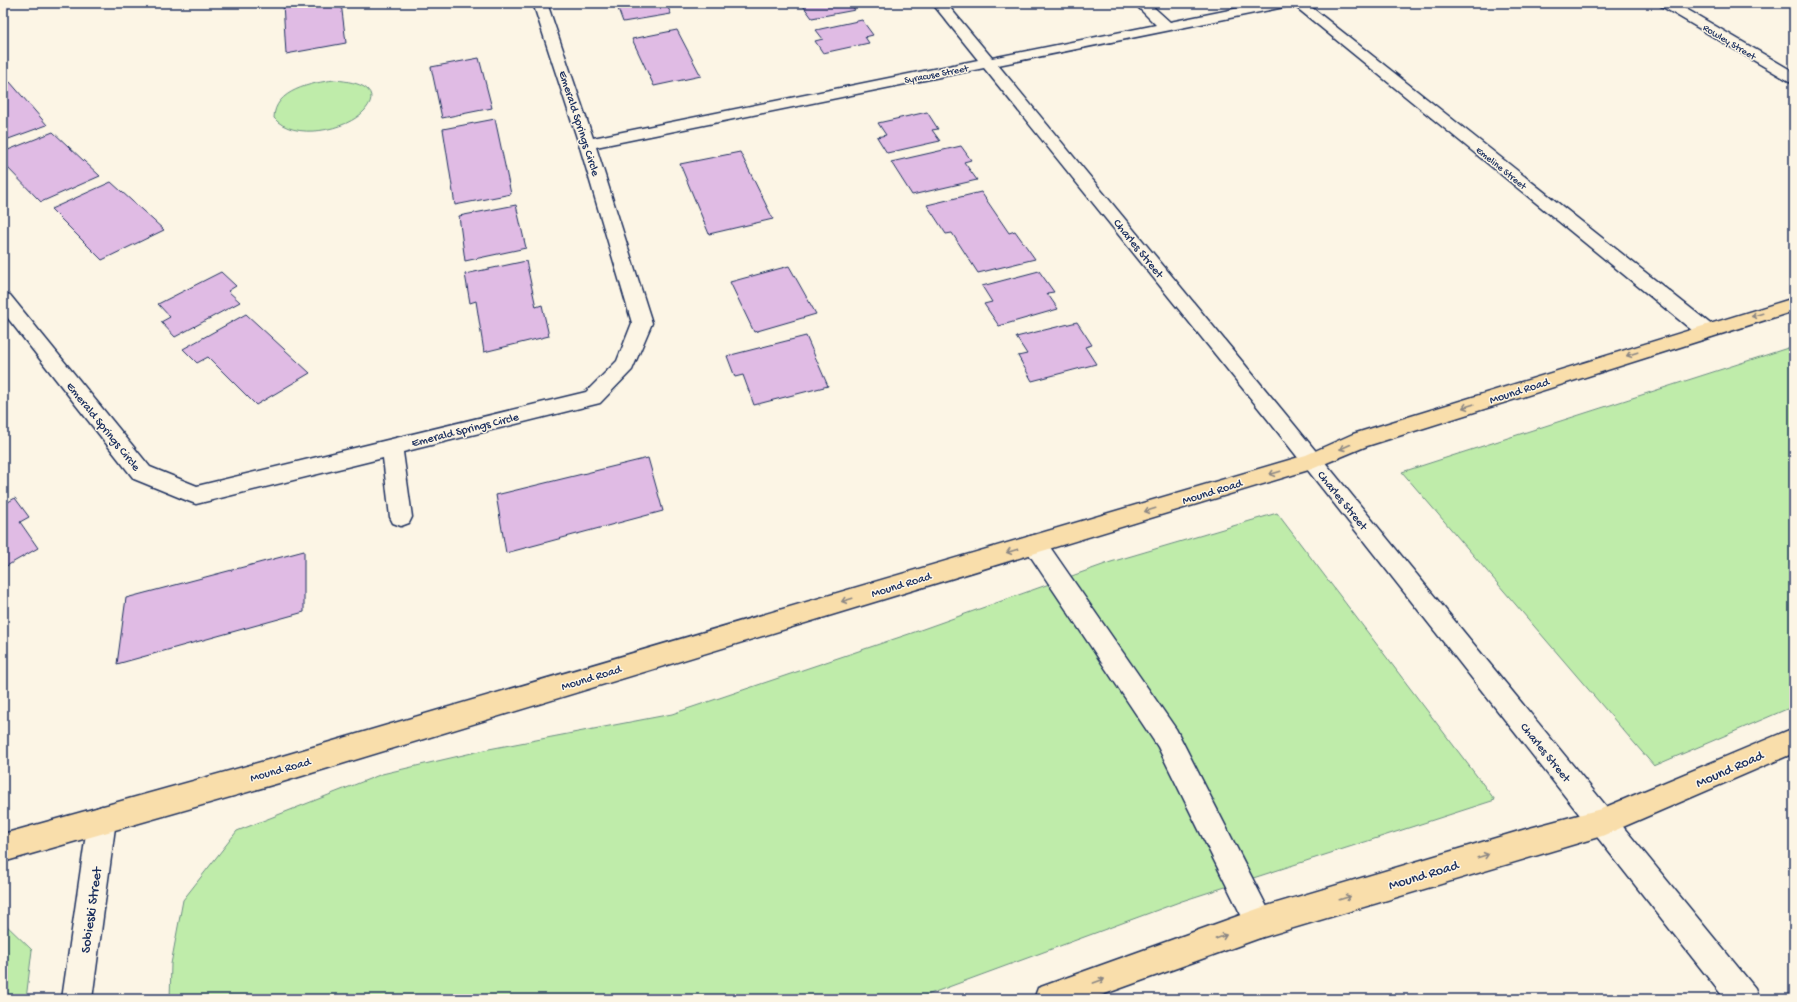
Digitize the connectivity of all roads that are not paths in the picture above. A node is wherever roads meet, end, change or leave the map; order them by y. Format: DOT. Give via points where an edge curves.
graph roads {
  1 [pos="540,3"];
  2 [pos="939,3"];
  3 [pos="1141,3"];
  4 [pos="1284,3"];
  5 [pos="1298,3"];
  6 [pos="1666,3"];
  7 [pos="1166,26"];
  8 [pos="988,62"];
  9 [pos="1794,78"];
  10 [pos="587,144"];
  11 [pos="3,299"];
  12 [pos="1794,304"];
  13 [pos="1706,331"];
  14 [pos="392,447"];
  15 [pos="1312,461"];
  16 [pos="400,517"];
  17 [pos="1035,544"];
  18 [pos="1794,740"];
  19 [pos="102,820"];
  20 [pos="1602,822"];
  21 [pos="3,848"];
  22 [pos="1260,923"];
  23 [pos="77,999"];
  24 [pos="1049,999"];
  25 [pos="1744,999"];
  1 -- 10 [label="street, Emerald Springs Circle"];
  2 -- 8 [label="street, Charles Street"];
  3 -- 7 [label="street"];
  4 -- 7 [label="street, Syracuse Street"];
  5 -- 13 [label="street, Emeline Street"];
  6 -- 9 [label="street, Rowley Street"];
  7 -- 8 [label="street, Syracuse Street"];
  8 -- 10 [label="street, Syracuse Street"];
  8 -- 15 [label="street, Charles Street"];
  10 -- 14 [label="street, Emerald Springs Circle" via="642,324 625,365 593,398"];
  11 -- 14 [label="street, Emerald Springs Circle" via="142,473 196,495"];
  12 -- 13 [label="main road, Mound Road, one-way"];
  13 -- 15 [label="main road, Mound Road, one-way" via="1360,440"];
  14 -- 16 [label="street"];
  15 -- 17 [label="main road, Mound Road, one-way"];
  15 -- 20 [label="street, Charles Street"];
  17 -- 19 [label="main road, Mound Road, one-way" via="286,768"];
  17 -- 22 [label="street" via="1167,738"];
  18 -- 20 [label="main road, Mound Road"];
  19 -- 21 [label="main road, Mound Road"];
  19 -- 23 [label="street, Sobieski Street"];
  22 -- 20 [label="main road, Mound Road, one-way"];
  20 -- 25 [label="street, Charles Street"];
  24 -- 22 [label="main road, Mound Road, one-way"];
}
